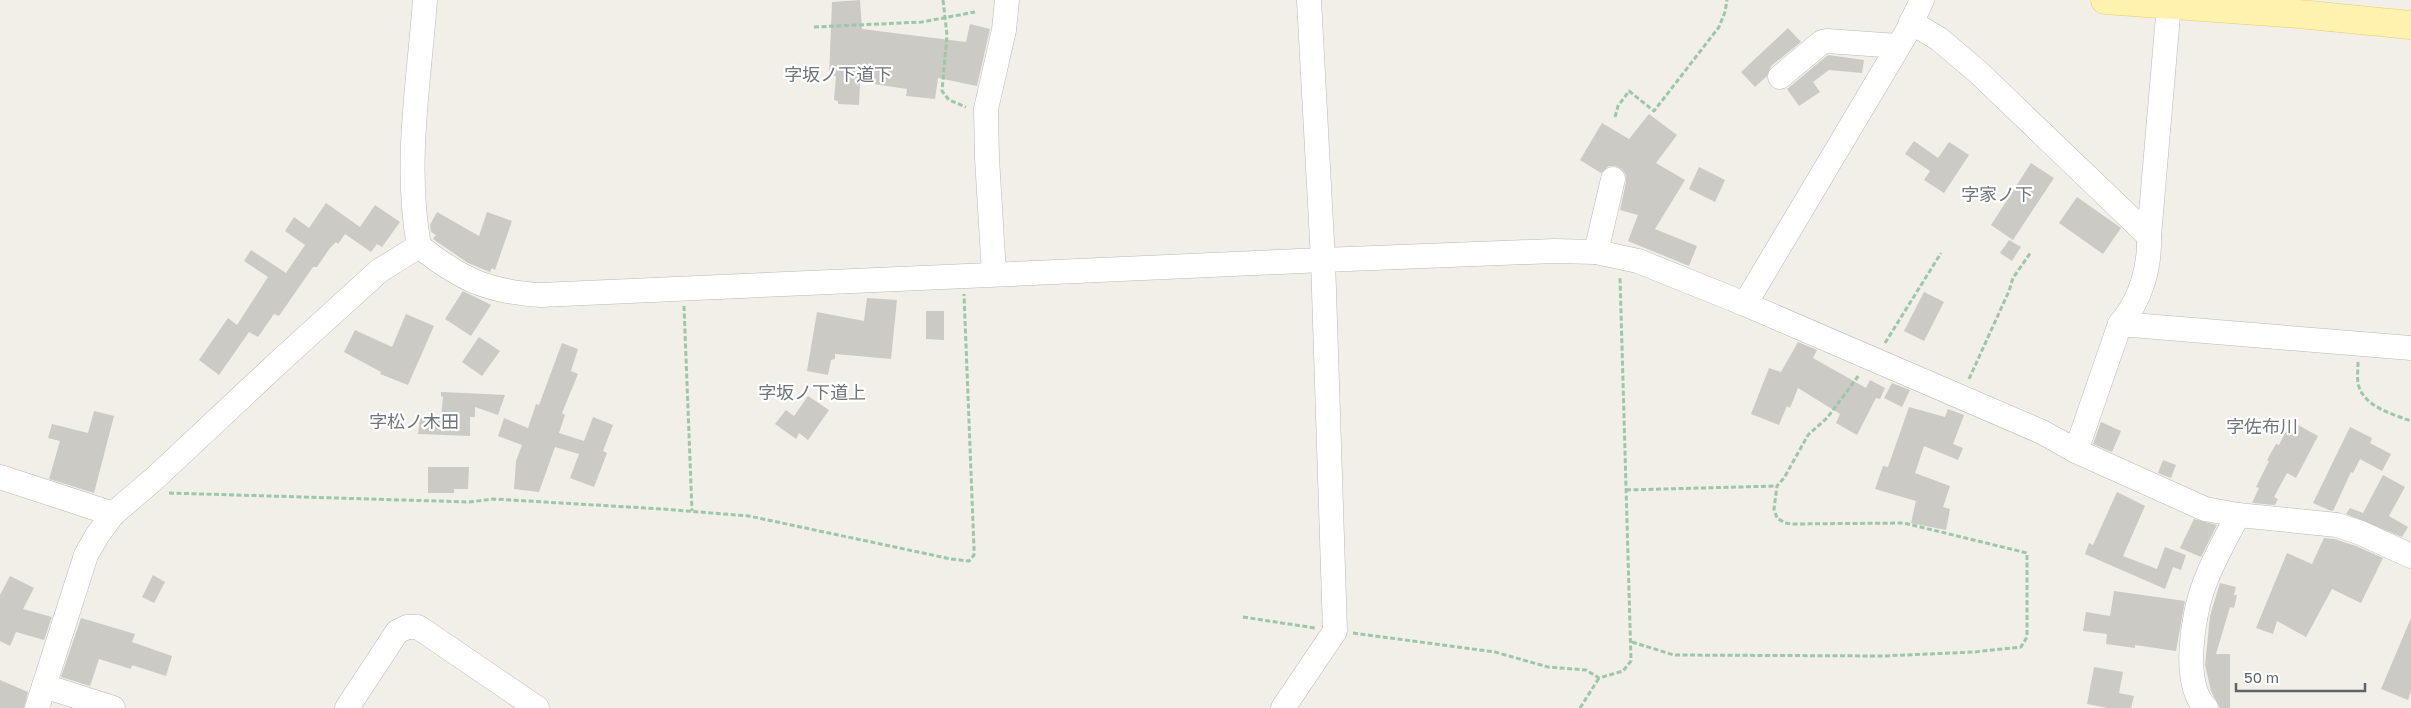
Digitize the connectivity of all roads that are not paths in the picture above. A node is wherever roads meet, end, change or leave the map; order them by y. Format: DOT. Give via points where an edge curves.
graph roads {
  1 [pos="425,0"];
  2 [pos="1007,0"];
  3 [pos="1309,0"];
  4 [pos="1922,0"];
  5 [pos="2105,0"];
  6 [pos="2169,4"];
  7 [pos="1911,22"];
  8 [pos="2411,25"];
  9 [pos="1898,46"];
  10 [pos="1780,77"];
  11 [pos="1613,179"];
  12 [pos="2149,236"];
  13 [pos="419,246"];
  14 [pos="1596,252"];
  15 [pos="1323,260"];
  16 [pos="994,274"];
  17 [pos="1745,304"];
  18 [pos="2120,324"];
  19 [pos="2411,348"];
  20 [pos="2076,450"];
  21 [pos="0,477"];
  22 [pos="113,514"];
  23 [pos="2238,515"];
  24 [pos="2411,556"];
  25 [pos="40,697"];
  26 [pos="113,708"];
  27 [pos="347,708"];
  28 [pos="537,708"];
  29 [pos="1283,708"];
  30 [pos="2206,708"];
  1 -- 13 [label="street" via="412,168"];
  2 -- 16 [label="street" via="986,114"];
  3 -- 15 [label="street"];
  4 -- 7 [label="street"];
  5 -- 6 [label="main road"];
  6 -- 8 [label="main road"];
  6 -- 12 [label="street"];
  7 -- 9 [label="street"];
  7 -- 12 [label="street" via="1939,39 1978,72"];
  9 -- 10 [label="street" via="1822,42"];
  9 -- 17 [label="street"];
  11 -- 14 [label="street"];
  12 -- 18 [label="street" via="2148,269 2130,313"];
  13 -- 16 [label="street" via="460,275 488,288 541,295"];
  13 -- 22 [label="street" via="379,272"];
  14 -- 15 [label="street"];
  14 -- 17 [label="street" via="1638,261"];
  15 -- 16 [label="street"];
  15 -- 29 [label="street" via="1335,631"];
  17 -- 20 [label="street" via="2042,432"];
  18 -- 19 [label="street"];
  18 -- 20 [label="street"];
  20 -- 23 [label="street" via="2205,509"];
  21 -- 22 [label="street"];
  22 -- 25 [label="street" via="86,555"];
  23 -- 24 [label="street" via="2337,525"];
  23 -- 30 [label="street" via="2203,586 2193,638 2191,662 2196,693"];
  25 -- 26 [label="street"];
  27 -- 28 [label="street" via="397,632 407,627 418,627"];
}
